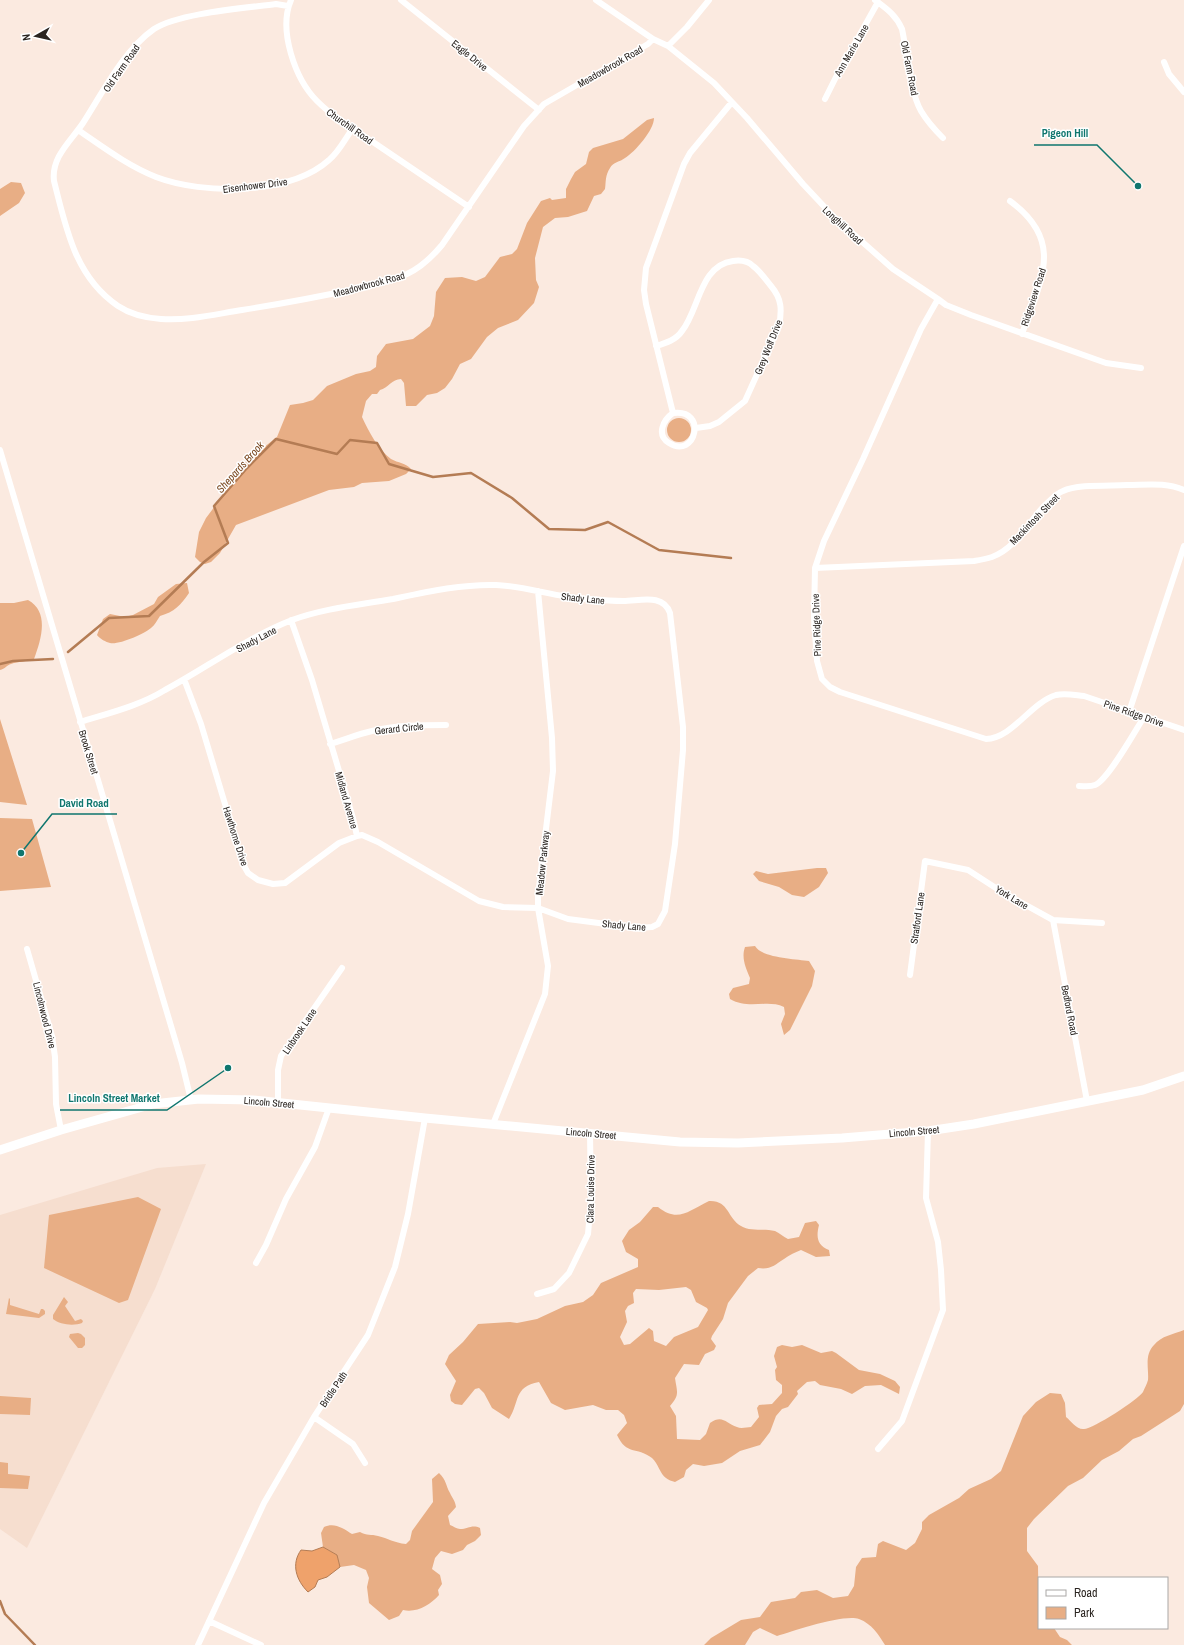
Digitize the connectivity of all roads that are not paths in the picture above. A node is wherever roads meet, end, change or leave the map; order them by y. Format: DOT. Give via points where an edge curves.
graph roads {
  1 [pos="291,0"];
  2 [pos="401,0"];
  3 [pos="596,0"];
  4 [pos="709,0"];
  5 [pos="877,1"];
  6 [pos="288,6"];
  7 [pos="653,39"];
  8 [pos="668,46"];
  9 [pos="1164,62"];
  10 [pos="1184,92"];
  11 [pos="825,99"];
  12 [pos="732,102"];
  13 [pos="539,110"];
  14 [pos="353,128"];
  15 [pos="78,130"];
  16 [pos="943,138"];
  17 [pos="58,195"];
  18 [pos="1010,201"];
  19 [pos="469,207"];
  20 [pos="938,299"];
  21 [pos="1022,334"];
  22 [pos="656,346"];
  23 [pos="1141,368"];
  24 [pos="673,413"];
  25 [pos="696,428"];
  26 [pos="0,450"];
  27 [pos="1184,490"];
  28 [pos="1184,546"];
  29 [pos="815,568"];
  30 [pos="1181,570"];
  31 [pos="538,591"];
  32 [pos="291,620"];
  33 [pos="184,679"];
  34 [pos="1129,712"];
  35 [pos="1144,717"];
  36 [pos="80,722"];
  37 [pos="446,725"];
  38 [pos="1184,730"];
  39 [pos="330,744"];
  40 [pos="1080,786"];
  41 [pos="357,836"];
  42 [pos="925,860"];
  43 [pos="538,908"];
  44 [pos="1053,920"];
  45 [pos="1102,923"];
  46 [pos="27,949"];
  47 [pos="342,968"];
  48 [pos="910,975"];
  49 [pos="1184,1076"];
  50 [pos="191,1100"];
  51 [pos="1087,1101"];
  52 [pos="278,1102"];
  53 [pos="329,1108"];
  54 [pos="424,1118"];
  55 [pos="493,1124"];
  56 [pos="61,1130"];
  57 [pos="928,1131"];
  58 [pos="590,1133"];
  59 [pos="0,1150"];
  60 [pos="256,1263"];
  61 [pos="537,1294"];
  62 [pos="314,1417"];
  63 [pos="878,1450"];
  64 [pos="365,1462"];
  65 [pos="209,1621"];
  66 [pos="198,1645"];
  67 [pos="262,1645"];
  1 -- 6 [label="street"];
  2 -- 13 [label="street, Eagle Drive"];
  3 -- 7 [label="street, Longhill Road"];
  4 -- 8 [label="street"];
  5 -- 11 [label="street, Ann Marie Lane"];
  5 -- 16 [label="street, Old Farm Road" via="900,23 918,105"];
  6 -- 14 [label="street, Churchill Road" via="286,20 293,59 299,75 317,102"];
  6 -- 15 [label="street, Old Farm Road" via="276,4 198,15 156,28 125,58"];
  7 -- 8 [label="street, Longhill Road"];
  7 -- 13 [label="street, Meadowbrook Road" via="544,104"];
  8 -- 12 [label="street, Longhill Road"];
  9 -- 10 [label="street" via="1169,74"];
  12 -- 20 [label="street, Longhill Road" via="833,216 893,269"];
  12 -- 22 [label="street" via="684,164 646,268 644,290"];
  13 -- 19 [label="street, Meadowbrook Road" via="524,126"];
  14 -- 15 [label="street, Eisenhower Drive" via="329,161 302,177 279,183 225,190 182,185 156,177 132,165"];
  14 -- 19 [label="street, Churchill Road"];
  15 -- 17 [label="street, Old Farm Road" via="62,151 54,169"];
  17 -- 19 [label="street, Meadowbrook Road" via="78,260 94,285 123,309 134,314 162,319 193,317 317,297 401,276 428,260"];
  18 -- 21 [label="street, Ridgeview Road" via="1036,228 1045,251 1041,279"];
  20 -- 21 [label="street, Longhill Road" via="946,305"];
  20 -- 29 [label="street, Pine Ridge Drive" via="921,329 824,541"];
  21 -- 23 [label="street, Longhill Road" via="1106,363"];
  22 -- 24 [label="street"];
  22 -- 25 [label="street, Grey Wolf Drive" via="676,338 683,331 706,281 724,262 736,260 753,265 777,293 781,303 779,326 745,401 719,422"];
  24 -- 25 [label="street" via="686,414"];
  24 -- 25 [label="street" via="662,425 662,434 667,442 682,446 689,443"];
  26 -- 36 [label="street, Brook Street"];
  27 -- 29 [label="street, Mackintosh Street" via="1172,485 1094,486 1064,490 1040,510 1016,539 999,553 974,561"];
  28 -- 30 [label="street"];
  29 -- 34 [label="street, Pine Ridge Drive" via="816,661 822,679 840,692 986,739 994,739 1049,698 1057,695 1084,696"];
  30 -- 34 [label="street"];
  31 -- 32 [label="street, Shady Lane" via="495,585 471,586 336,608"];
  31 -- 43 [label="street, Meadow Parkway" via="553,771"];
  31 -- 43 [label="street, Shady Lane" via="575,598 626,601 652,599 668,608 683,727 683,750 676,844 665,911 658,924 637,928 568,918"];
  32 -- 33 [label="street, Shady Lane"];
  32 -- 39 [label="street, Midland Avenue" via="312,680"];
  33 -- 36 [label="street, Shady Lane" via="132,706"];
  33 -- 41 [label="street, Hawthorne Drive" via="201,724 243,864 248,873 258,880 273,884 285,883 339,843"];
  34 -- 35 [label="street, Pine Ridge Drive"];
  35 -- 38 [label="street, Pine Ridge Drive"];
  35 -- 40 [label="street" via="1105,776 1096,785"];
  36 -- 50 [label="street, Brook Street"];
  37 -- 39 [label="street, Gerard Circle" via="386,728"];
  39 -- 41 [label="street, Midland Avenue"];
  41 -- 43 [label="street, Midland Avenue" via="362,835 378,842 479,901 503,907"];
  42 -- 44 [label="street, York Lane" via="968,870"];
  42 -- 48 [label="street, Stratford Lane"];
  43 -- 55 [label="street, Meadow Parkway" via="548,966 545,994"];
  44 -- 45 [label="street, York Lane"];
  44 -- 51 [label="street, Bedford Road"];
  46 -- 56 [label="street, Lincolnwood Drive" via="52,1036 56,1104"];
  47 -- 52 [label="street, Linbrook Lane" via="282,1056 278,1070"];
  49 -- 51 [label="main road, Lincoln Street" via="1143,1090"];
  50 -- 52 [label="main road, Lincoln Street"];
  50 -- 56 [label="main road, Lincoln Street" via="153,1104"];
  51 -- 57 [label="main road, Lincoln Street"];
  52 -- 53 [label="main road, Lincoln Street"];
  53 -- 54 [label="main road, Lincoln Street"];
  53 -- 60 [label="street" via="315,1147"];
  54 -- 55 [label="main road, Lincoln Street"];
  54 -- 62 [label="street, Bridle Path" via="408,1214 395,1267 368,1336"];
  55 -- 58 [label="main road, Lincoln Street"];
  56 -- 59 [label="main road, Lincoln Street"];
  57 -- 58 [label="main road, Lincoln Street" via="738,1143 680,1142"];
  57 -- 63 [label="street" via="926,1198 938,1242 943,1310 902,1421"];
  58 -- 61 [label="street, Clara Louise Drive" via="591,1200 588,1234 569,1273 554,1289"];
  62 -- 64 [label="street" via="353,1444"];
  62 -- 65 [label="street, Bridle Path" via="264,1503"];
  65 -- 66 [label="street, Bridle Path"];
  65 -- 67 [label="street"];
}
